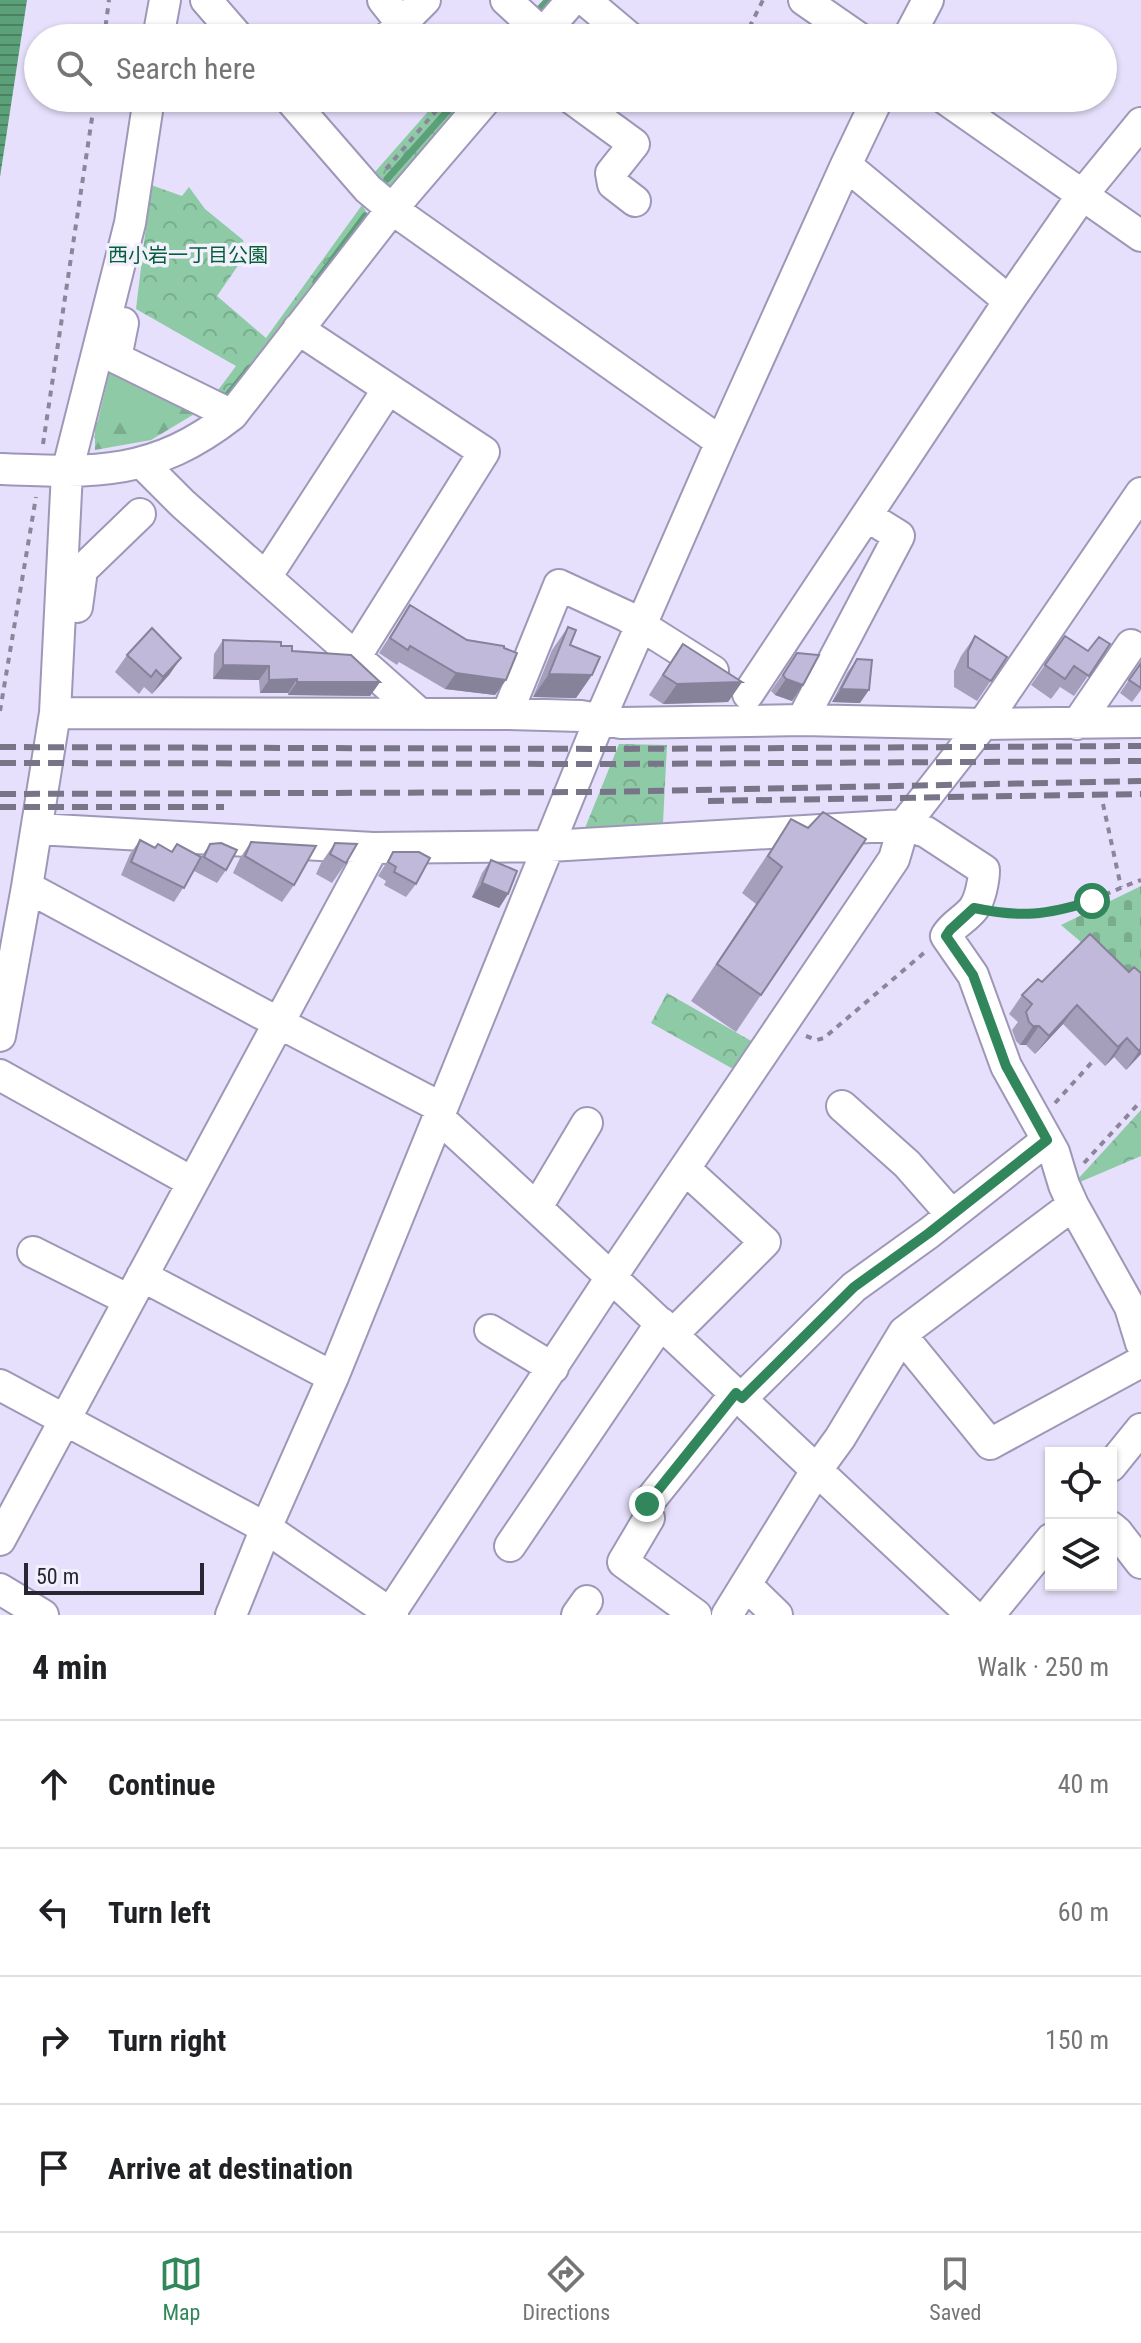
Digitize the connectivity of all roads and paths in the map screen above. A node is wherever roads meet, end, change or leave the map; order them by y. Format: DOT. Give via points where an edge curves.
graph roads {
  1 [pos="109,0"];
  2 [pos="165,0"];
  3 [pos="425,0"];
  4 [pos="506,0"];
  5 [pos="572,0"];
  6 [pos="585,0"];
  7 [pos="763,0"];
  8 [pos="804,0"];
  9 [pos="928,0"];
  10 [pos="106,24"];
  11 [pos="161,24"];
  12 [pos="397,24"];
  13 [pos="529,24"];
  14 [pos="551,24"];
  15 [pos="613,24"];
  16 [pos="751,24"];
  17 [pos="839,24"];
  18 [pos="915,24"];
  19 [pos="93,112"];
  20 [pos="147,112"];
  21 [pos="312,112"];
  22 [pos="469,112"];
  23 [pos="590,112"];
  24 [pos="871,112"];
  25 [pos="964,112"];
  26 [pos="1141,123"];
  27 [pos="846,165"];
  28 [pos="1083,194"];
  29 [pos="635,201"];
  30 [pos="392,209"];
  31 [pos="130,223"];
  32 [pos="1141,236"];
  33 [pos="1009,301"];
  34 [pos="298,329"];
  35 [pos="388,389"];
  36 [pos="232,415"];
  37 [pos="721,442"];
  38 [pos="142,463"];
  39 [pos="0,469"];
  40 [pos="46,471"];
  41 [pos="1141,493"];
  42 [pos="140,514"];
  43 [pos="867,516"];
  44 [pos="266,577"];
  45 [pos="641,624"];
  46 [pos="1131,645"];
  47 [pos="356,656"];
  48 [pos="748,694"];
  49 [pos="55,700"];
  50 [pos="0,711"];
  51 [pos="420,714"];
  52 [pos="507,714"];
  53 [pos="600,719"];
  54 [pos="802,720"];
  55 [pos="772,721"];
  56 [pos="1141,722"];
  57 [pos="983,724"];
  58 [pos="1077,724"];
  59 [pos="1103,804"];
  60 [pos="904,825"];
  61 [pos="37,829"];
  62 [pos="550,846"];
  63 [pos="373,848"];
  64 [pos="1141,880"];
  65 [pos="27,887"];
  66 [pos="1121,887"];
  67 [pos="974,908"];
  68 [pos="946,936"];
  69 [pos="279,1023"];
  70 [pos="781,1027"];
  71 [pos="0,1036"];
  72 [pos="1093,1061"];
  73 [pos="0,1075"];
  74 [pos="1141,1101"];
  75 [pos="842,1106"];
  76 [pos="440,1112"];
  77 [pos="587,1123"];
  78 [pos="1043,1132"];
  79 [pos="685,1169"];
  80 [pos="192,1182"];
  81 [pos="1069,1195"];
  82 [pos="537,1207"];
  83 [pos="951,1214"];
  84 [pos="33,1252"];
  85 [pos="612,1276"];
  86 [pos="136,1288"];
  87 [pos="667,1328"];
  88 [pos="490,1330"];
  89 [pos="902,1336"];
  90 [pos="1141,1343"];
  91 [pos="1141,1362"];
  92 [pos="553,1368"];
  93 [pos="333,1377"];
  94 [pos="0,1385"];
  95 [pos="739,1395"];
  96 [pos="65,1418"];
  97 [pos="1141,1429"];
  98 [pos="1117,1459"];
  99 [pos="816,1471"];
  100 [pos="266,1528"];
  101 [pos="1117,1532"];
  102 [pos="0,1540"];
  103 [pos="510,1546"];
  104 [pos="1045,1546"];
  105 [pos="1141,1563"];
  106 [pos="746,1585"];
  107 [pos="0,1589"];
  108 [pos="391,1614"];
  109 [pos="43,1615"];
  110 [pos="231,1615"];
  111 [pos="696,1615"];
  112 [pos="727,1615"];
  113 [pos="777,1615"];
  114 [pos="972,1615"];
  115 [pos="989,1615"];
  1 -- 10 [label="path"];
  2 -- 11 [label="street"];
  3 -- 12 [label="street"];
  4 -- 13 [label="street"];
  5 -- 14 [label="street"];
  6 -- 15 [label="street"];
  7 -- 16 [label="path"];
  8 -- 17 [label="street"];
  9 -- 18 [label="street"];
  19 -- 40 [label="path"];
  20 -- 31 [label="street"];
  21 -- 30 [label="street" via="368,189"];
  22 -- 30 [label="street"];
  23 -- 29 [label="street" via="634,144 611,173 613,184"];
  24 -- 27 [label="street"];
  25 -- 28 [label="street"];
  26 -- 28 [label="street"];
  27 -- 33 [label="street"];
  27 -- 37 [label="street"];
  28 -- 32 [label="street"];
  28 -- 33 [label="street"];
  30 -- 34 [label="street"];
  30 -- 37 [label="street"];
  31 -- 36 [label="street" via="136,250 116,358"];
  31 -- 40 [label="street"];
  33 -- 43 [label="street"];
  34 -- 35 [label="street"];
  34 -- 36 [label="street"];
  35 -- 44 [label="street"];
  35 -- 47 [label="street" via="484,452"];
  36 -- 38 [label="street" via="190,445"];
  37 -- 45 [label="street"];
  38 -- 40 [label="street" via="91,472"];
  38 -- 44 [label="street"];
  39 -- 40 [label="street"];
  40 -- 49 [label="street" via="64,501"];
  40 -- 50 [label="path"];
  41 -- 57 [label="street"];
  42 -- 49 [label="street" via="82,570 69,665"];
  43 -- 48 [label="street"];
  43 -- 54 [label="street" via="899,536"];
  44 -- 47 [label="street"];
  45 -- 48 [label="street"];
  45 -- 52 [label="street" via="559,585"];
  45 -- 53 [label="street"];
  46 -- 58 [label="street"];
  47 -- 51 [label="street"];
  48 -- 55 [label="street"];
  49 -- 51 [label="street"];
  49 -- 61 [label="street"];
  51 -- 52 [label="street"];
  52 -- 53 [label="street"];
  53 -- 55 [label="street"];
  53 -- 62 [label="street"];
  54 -- 55 [label="street"];
  54 -- 57 [label="street"];
  56 -- 58 [label="street"];
  57 -- 58 [label="street"];
  57 -- 60 [label="street"];
  59 -- 66 [label="path"];
  60 -- 62 [label="street"];
  60 -- 67 [label="street" via="926,832 984,870"];
  60 -- 70 [label="street" via="894,859"];
  61 -- 63 [label="street"];
  61 -- 65 [label="street"];
  62 -- 63 [label="street"];
  62 -- 76 [label="street"];
  63 -- 69 [label="street"];
  64 -- 66 [label="path"];
  65 -- 69 [label="street"];
  65 -- 71 [label="street"];
  66 -- 67 [label="path" via="1092,901 1030,916"];
  67 -- 68 [label="street"];
  68 -- 70 [label="path" via="824,1038"];
  68 -- 78 [label="street" via="973,975 1006,1066"];
  69 -- 76 [label="street"];
  69 -- 80 [label="street"];
  70 -- 79 [label="street"];
  72 -- 78 [label="path"];
  73 -- 80 [label="street"];
  74 -- 81 [label="path"];
  75 -- 83 [label="street" via="907,1164"];
  76 -- 82 [label="street"];
  76 -- 93 [label="street"];
  77 -- 82 [label="street"];
  78 -- 81 [label="street"];
  78 -- 83 [label="street"];
  79 -- 85 [label="street"];
  79 -- 87 [label="street" via="765,1242"];
  80 -- 86 [label="street"];
  81 -- 89 [label="street"];
  81 -- 90 [label="street" via="1130,1307"];
  82 -- 85 [label="street"];
  83 -- 95 [label="street" via="854,1287"];
  84 -- 86 [label="street"];
  85 -- 87 [label="street"];
  85 -- 92 [label="street"];
  86 -- 93 [label="street"];
  86 -- 96 [label="street"];
  87 -- 95 [label="street"];
  87 -- 103 [label="street"];
  88 -- 92 [label="street"];
  89 -- 91 [label="street" via="990,1444"];
  89 -- 99 [label="street"];
  92 -- 108 [label="street"];
  93 -- 100 [label="street"];
  94 -- 96 [label="street"];
  95 -- 99 [label="street"];
  95 -- 111 [label="street" via="648,1511 623,1562"];
  96 -- 100 [label="street"];
  96 -- 102 [label="street"];
  97 -- 98 [label="street"];
  99 -- 106 [label="street"];
  99 -- 114 [label="street"];
  100 -- 108 [label="street"];
  100 -- 110 [label="street"];
  101 -- 105 [label="street"];
  104 -- 115 [label="street"];
  106 -- 112 [label="street"];
  106 -- 113 [label="street"];
  107 -- 109 [label="street"];
}
